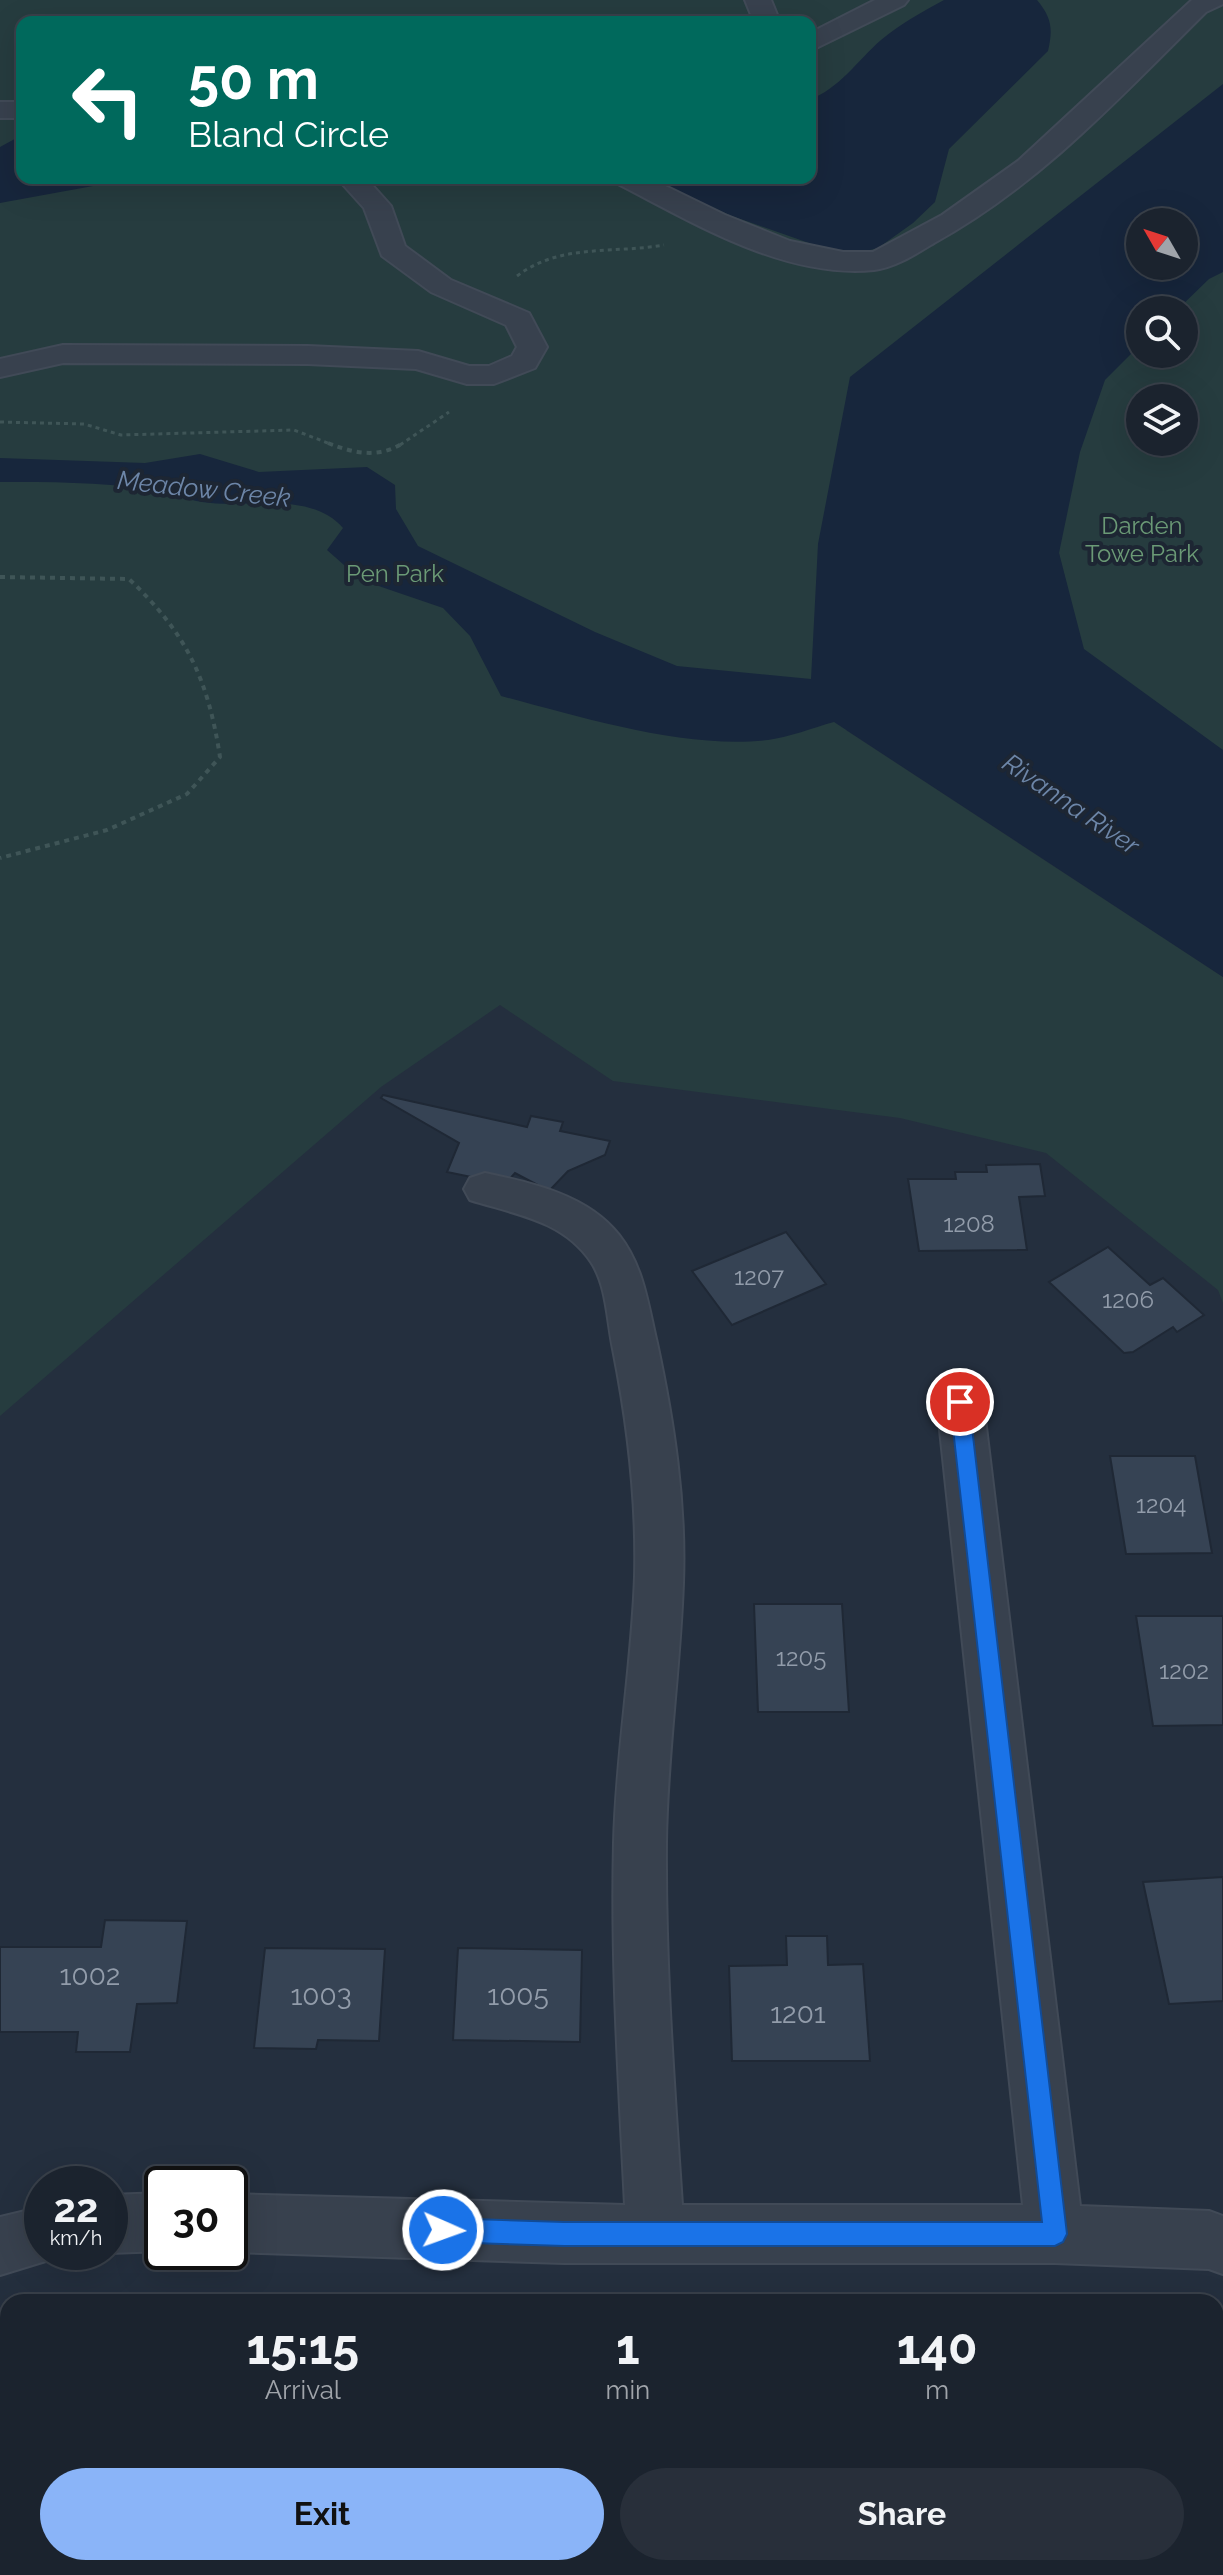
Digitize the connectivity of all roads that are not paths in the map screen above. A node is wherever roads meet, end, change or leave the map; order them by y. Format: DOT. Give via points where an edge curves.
graph roads {
  1 [pos="895,0"];
  2 [pos="1213,0"];
  3 [pos="816,40"];
  4 [pos="357,184"];
  5 [pos="641,184"];
  6 [pos="0,368"];
  7 [pos="485,1189"];
  8 [pos="960,1402"];
  9 [pos="248,2224"];
  10 [pos="655,2234"];
  11 [pos="1055,2234"];
  12 [pos="24,2240"];
  13 [pos="1223,2245"];
  14 [pos="0,2246"];
  1 -- 3 [label="street"];
  2 -- 5 [label="street" via="1197,7 1028,168 942,229 876,261 831,260 762,240"];
  4 -- 6 [label="street" via="377,206 392,250 441,286 518,319 532,347 524,362 494,375 467,375 418,360 63,354"];
  7 -- 10 [label="street" via="565,1212 597,1236 616,1267 647,1399 659,1579 640,1838"];
  8 -- 11 [label="street"];
  9 -- 10 [label="street"];
  10 -- 11 [label="street"];
  11 -- 13 [label="street" via="1209,2240"];
  12 -- 14 [label="street"];
}
